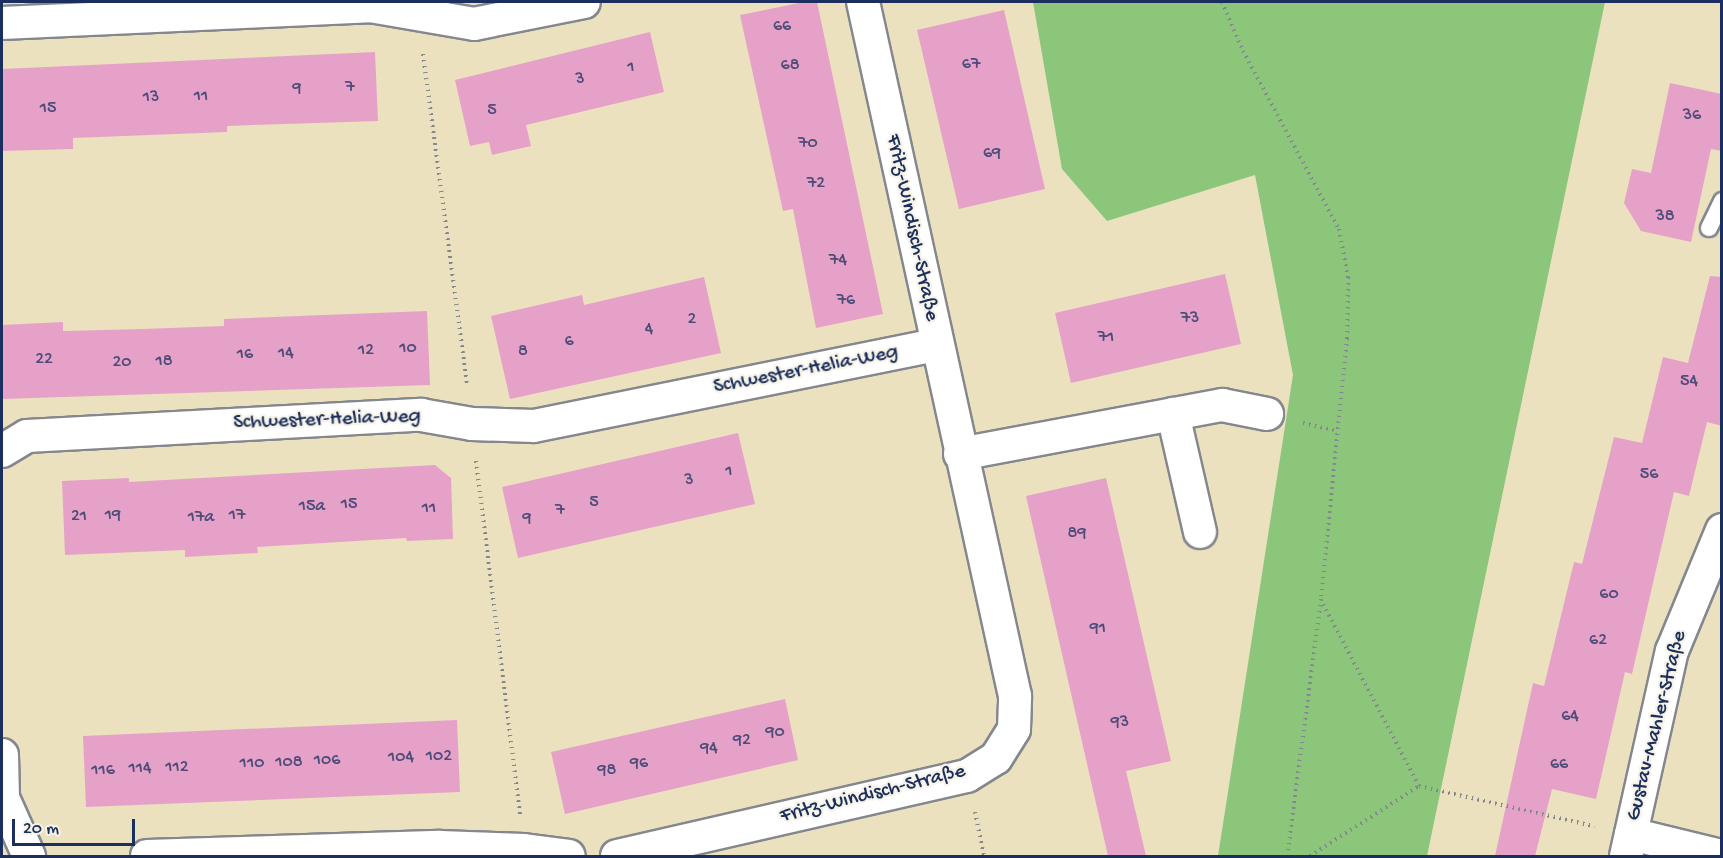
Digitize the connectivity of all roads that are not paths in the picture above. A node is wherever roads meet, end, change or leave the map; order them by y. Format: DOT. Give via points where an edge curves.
graph roads {
  1 [pos="584,2"];
  2 [pos="863,2"];
  3 [pos="2,23"];
  4 [pos="1722,201"];
  5 [pos="1709,228"];
  6 [pos="936,345"];
  7 [pos="1173,414"];
  8 [pos="1267,414"];
  9 [pos="2,451"];
  10 [pos="960,454"];
  11 [pos="1722,530"];
  12 [pos="1200,532"];
  13 [pos="2,755"];
  14 [pos="1629,845"];
  15 [pos="29,856"];
  16 [pos="147,856"];
  17 [pos="569,856"];
  18 [pos="617,856"];
  19 [pos="1721,856"];
  1 -- 3 [label="street" via="474,24 370,6"];
  2 -- 6 [label="street, Fritz-Windisch-Straße"];
  4 -- 5 [label="lane"];
  6 -- 9 [label="street, Schwester-Helia-Weg" via="534,426 472,424 421,415 27,436"];
  6 -- 10 [label="street, Fritz-Windisch-Straße"];
  7 -- 8 [label="street" via="1222,405"];
  7 -- 10 [label="street"];
  7 -- 12 [label="street"];
  10 -- 18 [label="street, Fritz-Windisch-Straße" via="1015,696 1014,729 996,758 967,776"];
  11 -- 14 [label="street, Gustav-Mahler-Straße" via="1672,651"];
  13 -- 15 [label="street" via="3,798"];
  14 -- 19 [label="street"];
  16 -- 17 [label="street" via="440,847"];
}
